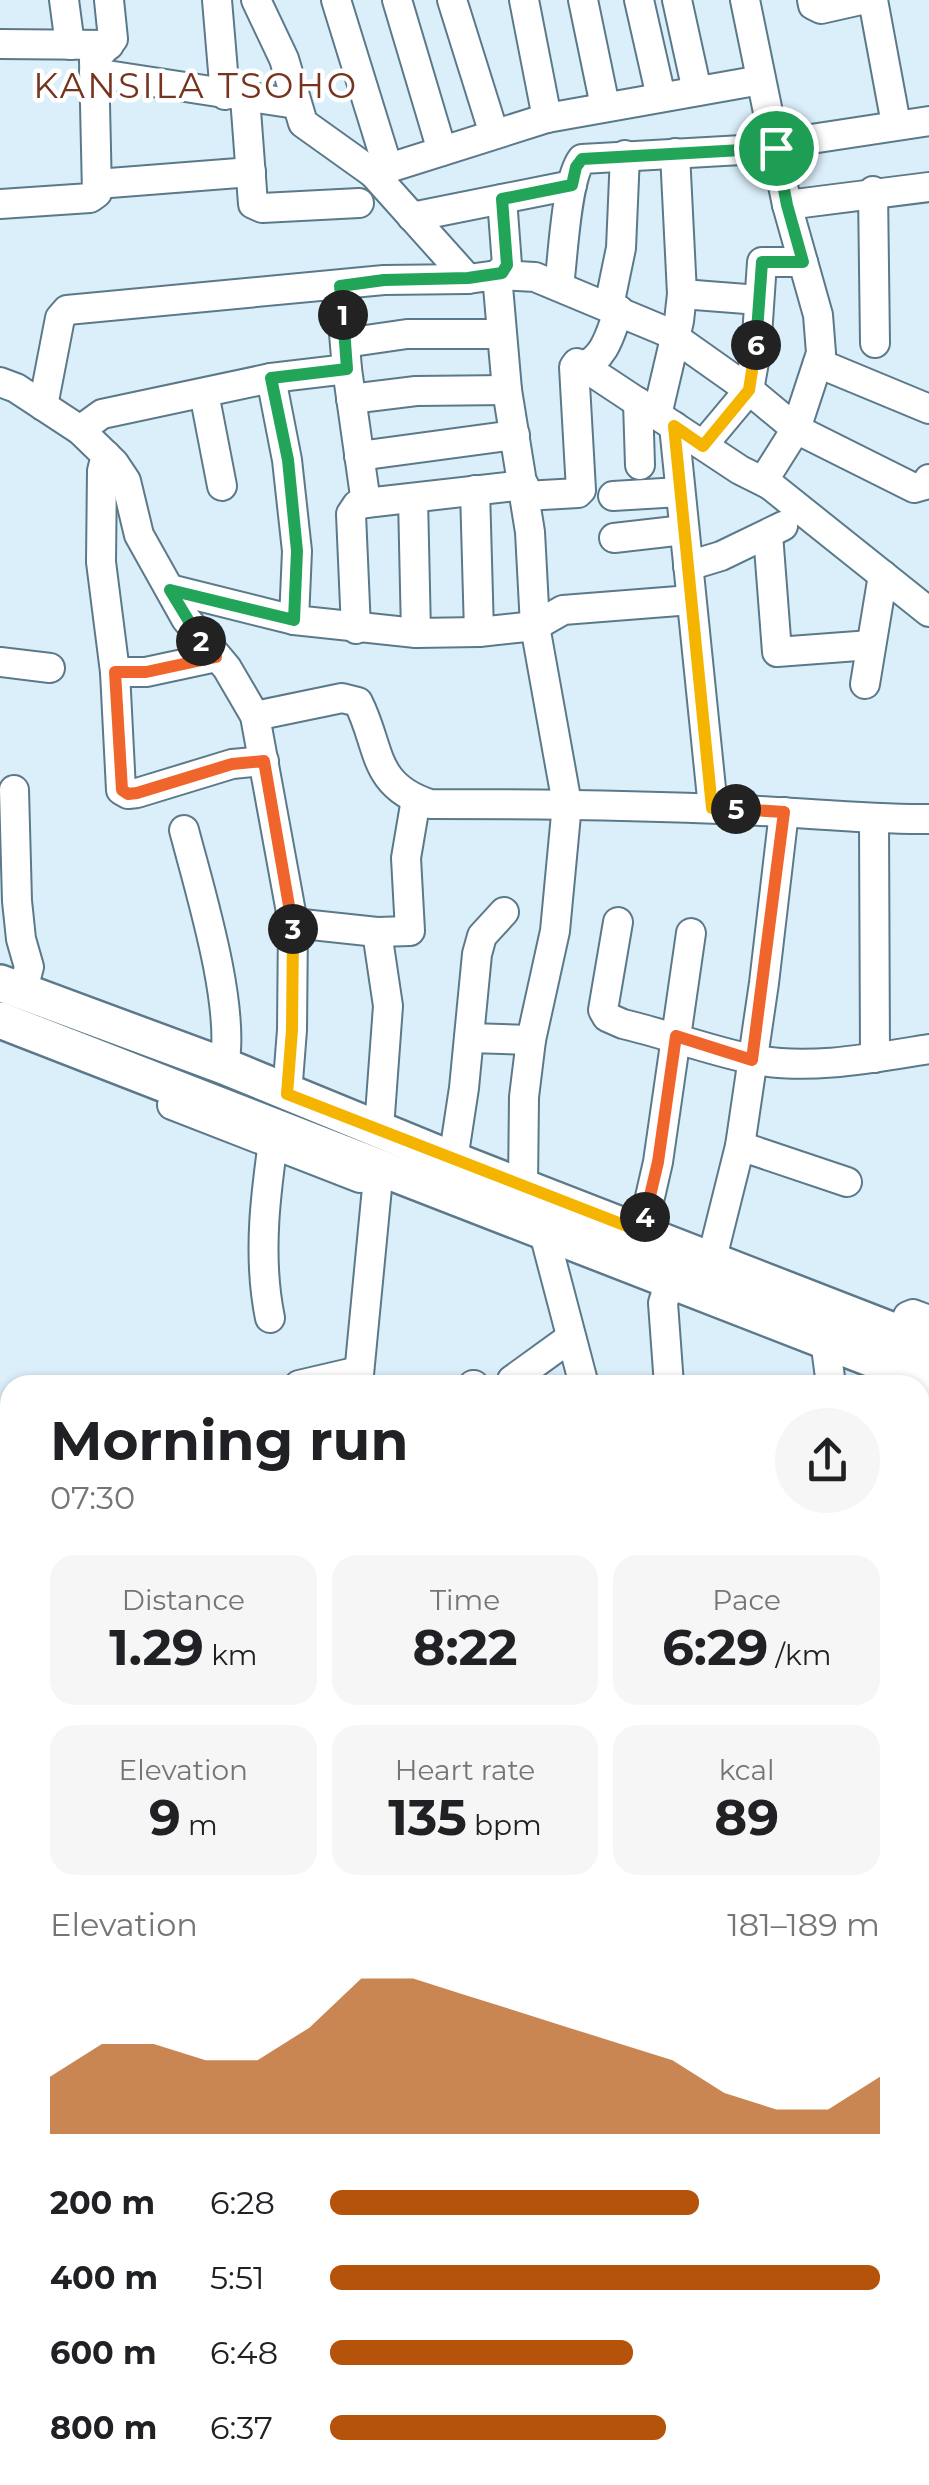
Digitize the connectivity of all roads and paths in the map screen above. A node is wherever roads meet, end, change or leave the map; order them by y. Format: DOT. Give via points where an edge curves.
graph roads {
  1 [pos="64,0"];
  2 [pos="120,0"];
  3 [pos="216,0"];
  4 [pos="256,0"];
  5 [pos="336,0"];
  6 [pos="396,0"];
  7 [pos="452,0"];
  8 [pos="524,0"];
  9 [pos="583,0"];
  10 [pos="639,0"];
  11 [pos="677,0"];
  12 [pos="744,0"];
  13 [pos="812,0"];
  14 [pos="861,0"];
  15 [pos="873,0"];
  16 [pos="109,1"];
  17 [pos="0,44"];
  18 [pos="70,45"];
  19 [pos="109,45"];
  20 [pos="94,74"];
  21 [pos="761,80"];
  22 [pos="697,91"];
  23 [pos="235,96"];
  24 [pos="661,97"];
  25 [pos="296,104"];
  26 [pos="605,106"];
  27 [pos="547,118"];
  28 [pos="929,121"];
  29 [pos="896,124"];
  30 [pos="494,134"];
  31 [pos="776,148"];
  32 [pos="442,151"];
  33 [pos="675,153"];
  34 [pos="625,155"];
  35 [pos="380,170"];
  36 [pos="250,172"];
  37 [pos="97,184"];
  38 [pos="572,185"];
  39 [pos="929,186"];
  40 [pos="873,191"];
  41 [pos="502,199"];
  42 [pos="359,202"];
  43 [pos="0,204"];
  44 [pos="787,205"];
  45 [pos="412,217"];
  46 [pos="803,262"];
  47 [pos="498,275"];
  48 [pos="468,278"];
  49 [pos="340,286"];
  50 [pos="559,286"];
  51 [pos="682,294"];
  52 [pos="759,300"];
  53 [pos="614,308"];
  54 [pos="501,334"];
  55 [pos="675,338"];
  56 [pos="875,343"];
  57 [pos="346,356"];
  58 [pos="818,363"];
  59 [pos="583,366"];
  60 [pos="271,378"];
  61 [pos="0,382"];
  62 [pos="507,390"];
  63 [pos="749,390"];
  64 [pos="204,394"];
  65 [pos="352,400"];
  66 [pos="43,406"];
  67 [pos="929,409"];
  68 [pos="656,414"];
  69 [pos="796,429"];
  70 [pos="80,430"];
  71 [pos="516,436"];
  72 [pos="703,446"];
  73 [pos="106,455"];
  74 [pos="359,456"];
  75 [pos="640,465"];
  76 [pos="929,479"];
  77 [pos="770,484"];
  78 [pos="222,486"];
  79 [pos="475,490"];
  80 [pos="525,490"];
  81 [pos="680,492"];
  82 [pos="613,496"];
  83 [pos="413,498"];
  84 [pos="366,503"];
  85 [pos="808,515"];
  86 [pos="684,530"];
  87 [pos="768,534"];
  88 [pos="614,538"];
  89 [pos="688,566"];
  90 [pos="883,576"];
  91 [pos="170,590"];
  92 [pos="691,600"];
  93 [pos="929,612"];
  94 [pos="294,620"];
  95 [pos="535,626"];
  96 [pos="356,629"];
  97 [pos="479,632"];
  98 [pos="416,633"];
  99 [pos="870,645"];
  100 [pos="216,657"];
  101 [pos="0,662"];
  102 [pos="50,668"];
  103 [pos="115,672"];
  104 [pos="866,684"];
  105 [pos="255,716"];
  106 [pos="264,761"];
  107 [pos="14,790"];
  108 [pos="416,800"];
  109 [pos="566,804"];
  110 [pos="712,808"];
  111 [pos="784,812"];
  112 [pos="929,819"];
  113 [pos="874,820"];
  114 [pos="184,830"];
  115 [pos="504,912"];
  116 [pos="618,922"];
  117 [pos="293,923"];
  118 [pos="377,932"];
  119 [pos="691,933"];
  120 [pos="9,986"];
  121 [pos="0,1020"];
  122 [pos="0,1036"];
  123 [pos="676,1036"];
  124 [pos="468,1038"];
  125 [pos="531,1040"];
  126 [pos="929,1049"];
  127 [pos="875,1058"];
  128 [pos="752,1060"];
  129 [pos="224,1066"];
  130 [pos="278,1122"];
  131 [pos="378,1128"];
  132 [pos="740,1146"];
  133 [pos="452,1160"];
  134 [pos="378,1176"];
  135 [pos="847,1182"];
  136 [pos="523,1186"];
  137 [pos="642,1232"];
  138 [pos="546,1240"];
  139 [pos="711,1262"];
  140 [pos="668,1287"];
  141 [pos="270,1318"];
  142 [pos="570,1338"];
  143 [pos="828,1361"];
  144 [pos="918,1368"];
  145 [pos="359,1375"];
  146 [pos="519,1375"];
  147 [pos="581,1375"];
  148 [pos="668,1375"];
  1 -- 18 [label="street"];
  2 -- 16 [label="street"];
  3 -- 23 [label="street"];
  4 -- 25 [label="street"];
  5 -- 35 [label="street"];
  6 -- 32 [label="street"];
  7 -- 30 [label="street"];
  8 -- 27 [label="street"];
  9 -- 26 [label="street"];
  10 -- 24 [label="street"];
  11 -- 22 [label="street"];
  12 -- 21 [label="street"];
  13 -- 14 [label="street" via="821,9"];
  15 -- 29 [label="street"];
  16 -- 19 [label="street"];
  17 -- 18 [label="street"];
  18 -- 19 [label="street"];
  19 -- 20 [label="street" via="94,60"];
  20 -- 23 [label="street"];
  20 -- 37 [label="street"];
  21 -- 22 [label="street"];
  21 -- 31 [label="street"];
  22 -- 24 [label="street"];
  23 -- 25 [label="street"];
  23 -- 36 [label="street"];
  24 -- 26 [label="street"];
  25 -- 35 [label="street" via="304,123"];
  26 -- 27 [label="street"];
  27 -- 30 [label="street"];
  28 -- 29 [label="street"];
  29 -- 31 [label="street"];
  30 -- 32 [label="street"];
  31 -- 33 [label="street"];
  31 -- 44 [label="street"];
  32 -- 35 [label="street"];
  33 -- 34 [label="street"];
  33 -- 51 [label="street"];
  34 -- 38 [label="street" via="582,159"];
  34 -- 53 [label="street"];
  35 -- 45 [label="street"];
  36 -- 37 [label="street"];
  36 -- 42 [label="street" via="257,208"];
  37 -- 43 [label="street" via="90,198"];
  38 -- 41 [label="street"];
  38 -- 50 [label="street"];
  39 -- 40 [label="street"];
  40 -- 44 [label="street"];
  40 -- 56 [label="street"];
  41 -- 45 [label="street"];
  41 -- 47 [label="street" via="507,265"];
  44 -- 46 [label="street"];
  45 -- 48 [label="street"];
  46 -- 52 [label="street" via="762,262"];
  46 -- 58 [label="street" via="818,315"];
  47 -- 48 [label="street"];
  47 -- 50 [label="street"];
  47 -- 54 [label="street"];
  48 -- 49 [label="street"];
  49 -- 57 [label="street"];
  49 -- 66 [label="street" via="68,310 60,318"];
  50 -- 53 [label="street"];
  51 -- 52 [label="street"];
  51 -- 55 [label="street"];
  52 -- 63 [label="street"];
  53 -- 55 [label="street"];
  53 -- 59 [label="street" via="598,357"];
  54 -- 57 [label="street" via="407,334"];
  54 -- 62 [label="street"];
  55 -- 63 [label="street"];
  55 -- 68 [label="street"];
  57 -- 60 [label="street"];
  57 -- 65 [label="street"];
  58 -- 67 [label="street"];
  58 -- 69 [label="street"];
  59 -- 68 [label="street"];
  59 -- 80 [label="street" via="574,370 581,490"];
  60 -- 64 [label="street"];
  60 -- 94 [label="street" via="297,551"];
  61 -- 66 [label="street"];
  62 -- 65 [label="street"];
  62 -- 71 [label="street"];
  63 -- 69 [label="street"];
  63 -- 72 [label="street"];
  64 -- 70 [label="street" via="102,414"];
  64 -- 78 [label="street"];
  65 -- 74 [label="street"];
  66 -- 70 [label="street"];
  68 -- 72 [label="street"];
  68 -- 75 [label="street"];
  68 -- 81 [label="street"];
  69 -- 76 [label="street" via="914,488"];
  69 -- 77 [label="street" via="767,475"];
  70 -- 73 [label="street"];
  71 -- 74 [label="street"];
  71 -- 80 [label="street"];
  72 -- 77 [label="street"];
  73 -- 91 [label="street" via="126,481 139,535"];
  73 -- 103 [label="street" via="100,562"];
  74 -- 84 [label="street"];
  77 -- 85 [label="street"];
  79 -- 80 [label="street"];
  79 -- 83 [label="street"];
  79 -- 97 [label="street"];
  80 -- 95 [label="street"];
  81 -- 82 [label="street"];
  81 -- 86 [label="street"];
  83 -- 84 [label="street"];
  83 -- 98 [label="street"];
  84 -- 96 [label="street" via="352,514"];
  85 -- 87 [label="street"];
  85 -- 90 [label="street"];
  86 -- 88 [label="street"];
  86 -- 89 [label="street"];
  87 -- 89 [label="street"];
  87 -- 99 [label="street" via="777,652"];
  89 -- 92 [label="street"];
  90 -- 93 [label="street"];
  90 -- 99 [label="street"];
  91 -- 94 [label="street"];
  91 -- 100 [label="street"];
  92 -- 95 [label="street" via="563,610"];
  92 -- 110 [label="street"];
  94 -- 96 [label="street"];
  95 -- 97 [label="street"];
  95 -- 109 [label="street"];
  96 -- 98 [label="street"];
  97 -- 98 [label="street"];
  99 -- 104 [label="street"];
  100 -- 103 [label="street"];
  100 -- 105 [label="street"];
  101 -- 102 [label="street"];
  103 -- 106 [label="street" via="122,790 128,794"];
  105 -- 106 [label="street"];
  105 -- 108 [label="street" via="342,698 358,702 380,768"];
  106 -- 117 [label="street"];
  107 -- 120 [label="street" via="17,900 29,967 24,982"];
  108 -- 109 [label="street"];
  108 -- 118 [label="street" via="406,858 410,929"];
  109 -- 110 [label="street"];
  109 -- 125 [label="street" via="555,931"];
  110 -- 111 [label="street"];
  111 -- 113 [label="street"];
  111 -- 128 [label="street"];
  112 -- 113 [label="street"];
  113 -- 127 [label="street"];
  114 -- 129 [label="street" via="230,1040"];
  115 -- 124 [label="street" via="482,936"];
  116 -- 123 [label="street" via="603,1010 623,1024"];
  117 -- 118 [label="street"];
  117 -- 130 [label="street" via="292,1030"];
  118 -- 131 [label="street" via="388,1006"];
  119 -- 123 [label="street"];
  120 -- 129 [label="main road"];
  121 -- 130 [label="main road"];
  122 -- 130 [label="street"];
  123 -- 128 [label="street"];
  123 -- 137 [label="street"];
  124 -- 125 [label="street"];
  124 -- 133 [label="street"];
  125 -- 136 [label="street"];
  126 -- 127 [label="street"];
  127 -- 128 [label="street"];
  128 -- 132 [label="street"];
  129 -- 130 [label="main road"];
  130 -- 131 [label="main road"];
  130 -- 134 [label="main road"];
  130 -- 141 [label="street" via="264,1199"];
  131 -- 133 [label="main road"];
  132 -- 135 [label="street"];
  132 -- 139 [label="street"];
  133 -- 136 [label="main road"];
  134 -- 138 [label="main road"];
  134 -- 145 [label="street"];
  136 -- 137 [label="main road"];
  137 -- 139 [label="main road"];
  138 -- 140 [label="main road"];
  138 -- 142 [label="street"];
  139 -- 144 [label="main road"];
  140 -- 143 [label="main road"];
  140 -- 148 [label="street" via="663,1303"];
  142 -- 146 [label="street"];
  142 -- 147 [label="street"];
  143 -- 144 [label="main road"];
}
